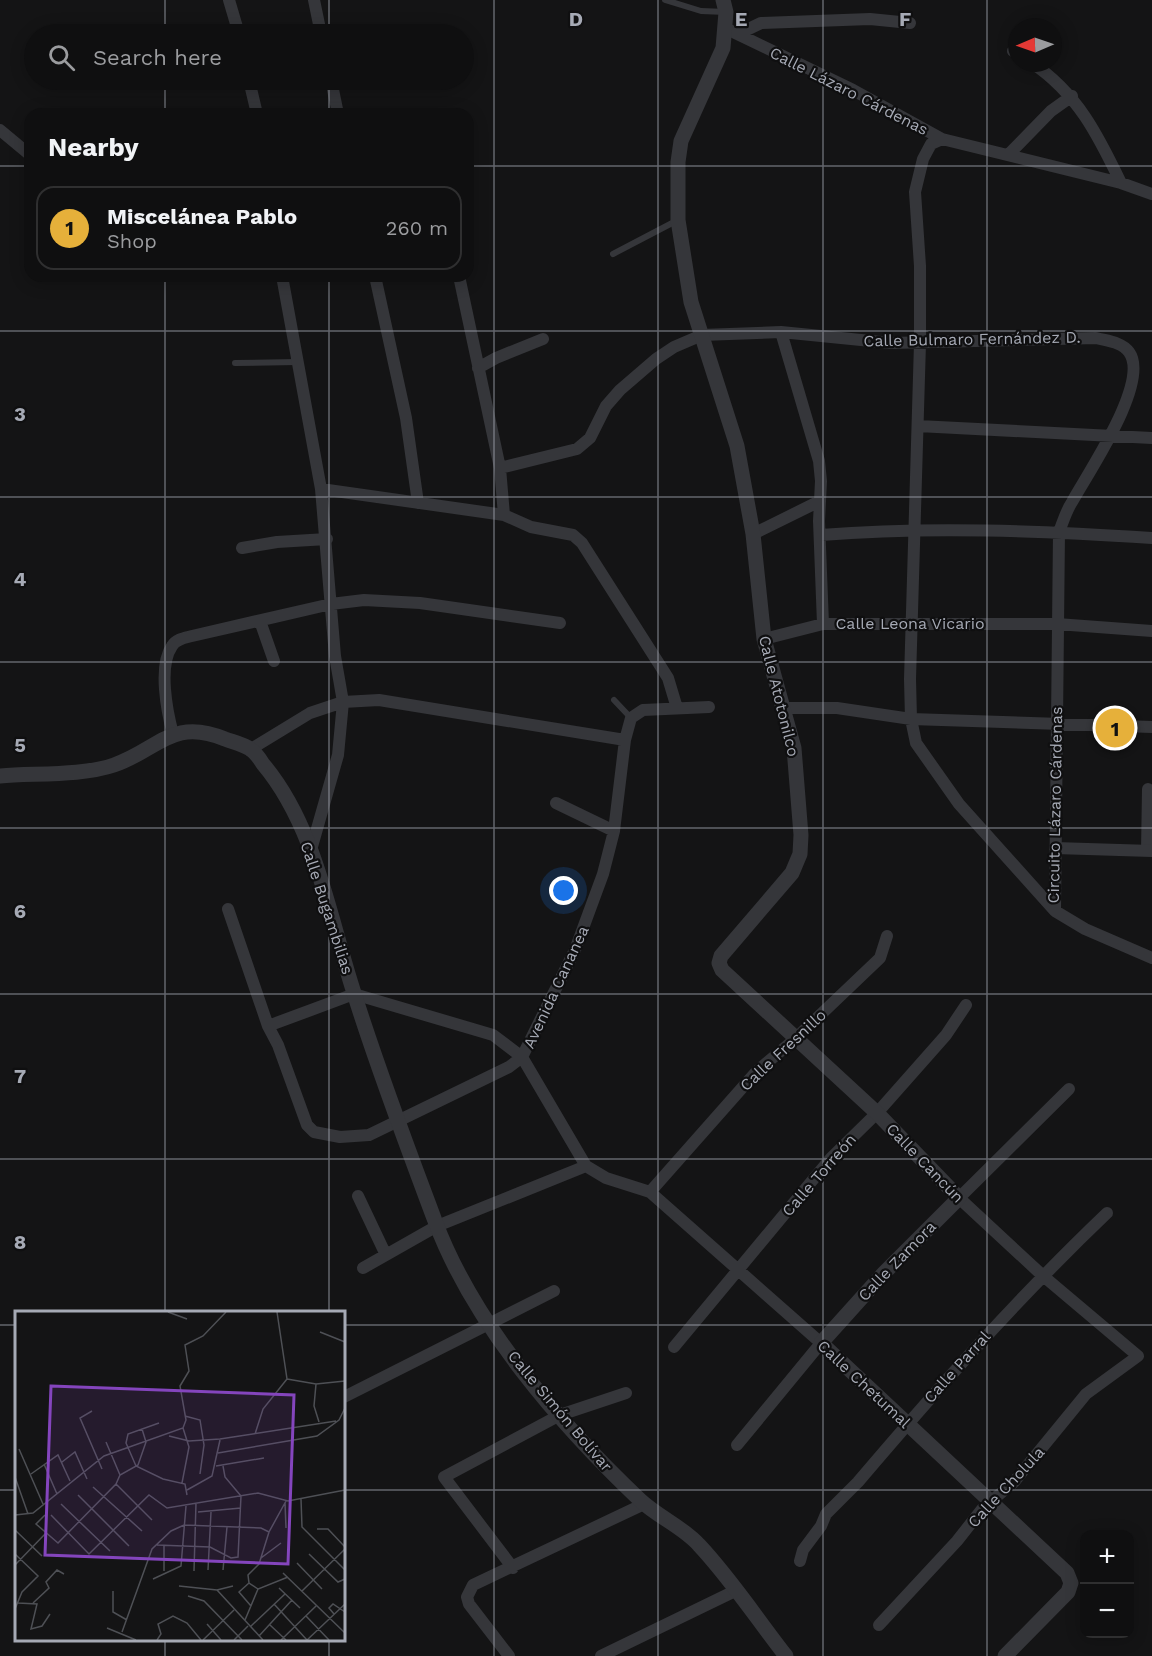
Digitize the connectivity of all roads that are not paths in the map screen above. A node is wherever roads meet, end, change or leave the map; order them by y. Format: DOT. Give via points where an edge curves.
graph roads {
  1 [pos="229,0"];
  2 [pos="314,0"];
  3 [pos="665,0"];
  4 [pos="724,6"];
  5 [pos="910,23"];
  6 [pos="236,24"];
  7 [pos="319,24"];
  8 [pos="731,31"];
  9 [pos="1045,72"];
  10 [pos="251,90"];
  11 [pos="333,90"];
  12 [pos="1072,96"];
  13 [pos="256,108"];
  14 [pos="337,108"];
  15 [pos="0,130"];
  16 [pos="942,139"];
  17 [pos="24,150"];
  18 [pos="1009,154"];
  19 [pos="1121,183"];
  20 [pos="1152,194"];
  21 [pos="678,220"];
  22 [pos="613,254"];
  23 [pos="283,282"];
  24 [pos="376,282"];
  25 [pos="460,282"];
  26 [pos="781,332"];
  27 [pos="702,335"];
  28 [pos="543,339"];
  29 [pos="920,343"];
  30 [pos="1130,352"];
  31 [pos="297,362"];
  32 [pos="235,363"];
  33 [pos="478,369"];
  34 [pos="918,426"];
  35 [pos="1112,435"];
  36 [pos="1152,438"];
  37 [pos="500,468"];
  38 [pos="321,489"];
  39 [pos="820,501"];
  40 [pos="418,503"];
  41 [pos="504,515"];
  42 [pos="914,530"];
  43 [pos="1059,532"];
  44 [pos="753,534"];
  45 [pos="821,535"];
  46 [pos="1152,538"];
  47 [pos="327,539"];
  48 [pos="242,548"];
  49 [pos="331,603"];
  50 [pos="260,621"];
  51 [pos="914,622"];
  52 [pos="560,623"];
  53 [pos="823,624"];
  54 [pos="1058,624"];
  55 [pos="1152,632"];
  56 [pos="764,639"];
  57 [pos="274,661"];
  58 [pos="614,700"];
  59 [pos="343,702"];
  60 [pos="709,707"];
  61 [pos="677,708"];
  62 [pos="783,708"];
  63 [pos="631,718"];
  64 [pos="911,719"];
  65 [pos="1056,722"];
  66 [pos="1152,727"];
  67 [pos="172,734"];
  68 [pos="625,740"];
  69 [pos="251,749"];
  70 [pos="0,776"];
  71 [pos="1148,789"];
  72 [pos="556,803"];
  73 [pos="614,831"];
  74 [pos="1055,848"];
  75 [pos="310,850"];
  76 [pos="1150,851"];
  77 [pos="228,909"];
  78 [pos="1055,911"];
  79 [pos="887,936"];
  80 [pos="1152,958"];
  81 [pos="719,963"];
  82 [pos="354,994"];
  83 [pos="966,1005"];
  84 [pos="268,1026"];
  85 [pos="795,1039"];
  86 [pos="522,1057"];
  87 [pos="1070,1089"];
  88 [pos="877,1113"];
  89 [pos="399,1122"];
  90 [pos="586,1166"];
  91 [pos="650,1192"];
  92 [pos="358,1197"];
  93 [pos="958,1198"];
  94 [pos="1107,1213"];
  95 [pos="437,1226"];
  96 [pos="386,1253"];
  97 [pos="363,1268"];
  98 [pos="738,1272"];
  99 [pos="1042,1275"];
  100 [pos="554,1291"];
  101 [pos="489,1324"];
  102 [pos="821,1344"];
  103 [pos="674,1347"];
  104 [pos="1138,1356"];
  105 [pos="626,1393"];
  106 [pos="345,1396"];
  107 [pos="560,1415"];
  108 [pos="907,1424"];
  109 [pos="737,1445"];
  110 [pos="992,1500"];
  111 [pos="644,1504"];
  112 [pos="800,1561"];
  113 [pos="513,1568"];
  114 [pos="735,1591"];
  115 [pos="879,1625"];
  116 [pos="509,1656"];
  117 [pos="601,1656"];
  118 [pos="786,1656"];
  119 [pos="1005,1656"];
  1 -- 6 [label="street"];
  2 -- 7 [label="street"];
  3 -- 4 [label="lane" via="701,11"];
  4 -- 8 [label="street, Calle Atotonilco"];
  5 -- 8 [label="street" via="870,19 761,23"];
  8 -- 16 [label="street, Calle Lázaro Cárdenas" via="853,90"];
  8 -- 21 [label="street, Calle Atotonilco" via="681,141"];
  9 -- 12 [label="street"];
  10 -- 13 [label="street"];
  11 -- 14 [label="street"];
  12 -- 18 [label="street" via="1051,111"];
  12 -- 19 [label="street"];
  15 -- 17 [label="street"];
  16 -- 18 [label="street"];
  16 -- 29 [label="street, Calle Lázaro Cárdenas" via="932,144 923,159 915,192"];
  18 -- 19 [label="street"];
  19 -- 20 [label="street"];
  21 -- 22 [label="lane"];
  21 -- 27 [label="street, Calle Atotonilco" via="691,302"];
  23 -- 31 [label="street"];
  24 -- 40 [label="street" via="406,418"];
  25 -- 33 [label="street"];
  26 -- 27 [label="street, Calle Bulmaro Fernández D."];
  26 -- 29 [label="street, Calle Bulmaro Fernández D." via="863,342"];
  26 -- 39 [label="street" via="819,461"];
  27 -- 37 [label="street" via="656,359 620,390 606,406 590,438 577,449"];
  27 -- 44 [label="street, Calle Atotonilco" via="737,446"];
  28 -- 33 [label="street"];
  29 -- 30 [label="street, Calle Bulmaro Fernández D." via="1096,338 1119,344"];
  29 -- 34 [label="street, Circuito Lázaro Cárdenas"];
  30 -- 35 [label="street, Circuito Lázaro Cárdenas" via="1134,364 1131,388"];
  31 -- 32 [label="lane"];
  31 -- 38 [label="street"];
  33 -- 37 [label="street"];
  34 -- 35 [label="street"];
  34 -- 42 [label="street, Circuito Lázaro Cárdenas"];
  35 -- 36 [label="street"];
  35 -- 43 [label="street, Circuito Lázaro Cárdenas" via="1070,504"];
  37 -- 41 [label="street"];
  38 -- 40 [label="street"];
  38 -- 47 [label="street"];
  39 -- 44 [label="street"];
  39 -- 45 [label="street"];
  40 -- 41 [label="street"];
  41 -- 61 [label="street" via="531,527 573,535 582,543 668,678"];
  42 -- 43 [label="street"];
  42 -- 45 [label="street"];
  42 -- 51 [label="street, Circuito Lázaro Cárdenas"];
  43 -- 46 [label="street"];
  43 -- 54 [label="street, Circuito Lázaro Cárdenas"];
  44 -- 56 [label="street, Calle Atotonilco"];
  45 -- 53 [label="street"];
  47 -- 48 [label="street"];
  47 -- 49 [label="street"];
  49 -- 50 [label="street"];
  49 -- 52 [label="street" via="420,603"];
  49 -- 59 [label="street"];
  50 -- 57 [label="street"];
  50 -- 67 [label="street" via="192,636 170,648 165,675"];
  51 -- 53 [label="street, Calle Leona Vicario"];
  51 -- 54 [label="street, Calle Leona Vicario"];
  51 -- 64 [label="street, Circuito Lázaro Cárdenas"];
  53 -- 56 [label="street, Calle Leona Vicario"];
  54 -- 55 [label="street, Calle Leona Vicario"];
  54 -- 65 [label="street, Circuito Lázaro Cárdenas"];
  56 -- 62 [label="street, Calle Atotonilco"];
  58 -- 63 [label="lane"];
  59 -- 68 [label="street" via="379,700"];
  59 -- 69 [label="street" via="310,713"];
  59 -- 75 [label="street" via="338,755"];
  60 -- 61 [label="street"];
  61 -- 63 [label="street" via="643,710"];
  62 -- 64 [label="street" via="846,709"];
  62 -- 81 [label="street, Calle Atotonilco" via="794,748 800,854 792,873"];
  63 -- 68 [label="street, Avenida Cananea"];
  64 -- 65 [label="street"];
  64 -- 78 [label="street, Circuito Lázaro Cárdenas" via="916,743 959,804"];
  65 -- 66 [label="street"];
  65 -- 74 [label="street, Circuito Lázaro Cárdenas"];
  67 -- 69 [label="street, Calle Bugambilias" via="212,734"];
  67 -- 70 [label="street, Calle Bugambilias" via="114,765"];
  68 -- 73 [label="street, Avenida Cananea"];
  69 -- 75 [label="street, Calle Bugambilias" via="282,786"];
  71 -- 76 [label="street"];
  72 -- 73 [label="street"];
  73 -- 86 [label="street, Avenida Cananea" via="582,933"];
  74 -- 76 [label="street"];
  74 -- 78 [label="street, Circuito Lázaro Cárdenas"];
  75 -- 82 [label="street, Calle Bugambilias"];
  77 -- 84 [label="street"];
  78 -- 80 [label="street" via="1084,929"];
  79 -- 85 [label="street, Calle Fresnillo" via="880,958"];
  81 -- 85 [label="street, Calle Cancún"];
  82 -- 84 [label="street"];
  82 -- 86 [label="street" via="493,1035"];
  82 -- 89 [label="street, Calle Bugambilias"];
  83 -- 88 [label="street, Calle Torreón" via="946,1035"];
  84 -- 89 [label="street, Avenida Cananea" via="284,1060 301,1114 314,1132 362,1136"];
  85 -- 88 [label="street, Calle Cancún"];
  85 -- 91 [label="street, Calle Fresnillo" via="756,1071"];
  86 -- 89 [label="street, Avenida Cananea"];
  86 -- 90 [label="street"];
  87 -- 93 [label="street, Calle Zamora"];
  88 -- 93 [label="street, Calle Cancún"];
  88 -- 98 [label="street, Calle Torreón" via="831,1158"];
  89 -- 95 [label="street, Calle Simón Bolívar"];
  90 -- 91 [label="street" via="606,1178"];
  90 -- 95 [label="street"];
  91 -- 98 [label="street, Calle Chetumal"];
  92 -- 96 [label="street"];
  93 -- 99 [label="street, Calle Cancún"];
  93 -- 102 [label="street, Calle Zamora"];
  94 -- 99 [label="street, Calle Parral"];
  95 -- 96 [label="street"];
  95 -- 101 [label="street, Calle Simón Bolívar"];
  96 -- 97 [label="street"];
  98 -- 102 [label="street, Calle Chetumal"];
  98 -- 103 [label="street, Calle Torreón"];
  99 -- 104 [label="street, Calle Cancún"];
  99 -- 108 [label="street, Calle Parral"];
  100 -- 101 [label="street"];
  101 -- 106 [label="street"];
  101 -- 107 [label="street, Calle Simón Bolívar"];
  102 -- 108 [label="street, Calle Chetumal"];
  102 -- 109 [label="street, Calle Zamora"];
  104 -- 110 [label="street, Calle Cholula" via="1086,1394 1014,1482"];
  105 -- 107 [label="street"];
  107 -- 111 [label="street, Calle Simón Bolívar"];
  107 -- 113 [label="street" via="444,1477"];
  108 -- 110 [label="street, Calle Chetumal"];
  108 -- 112 [label="street, Calle Parral" via="826,1514"];
  110 -- 115 [label="street, Calle Cholula"];
  110 -- 119 [label="street, Calle Chetumal" via="1067,1573 1071,1583 1068,1592"];
  111 -- 113 [label="street"];
  111 -- 114 [label="street, Calle Simón Bolívar" via="698,1543"];
  113 -- 116 [label="street" via="473,1585 467,1597"];
  114 -- 117 [label="street"];
  114 -- 118 [label="street, Calle Simón Bolívar"];
}
